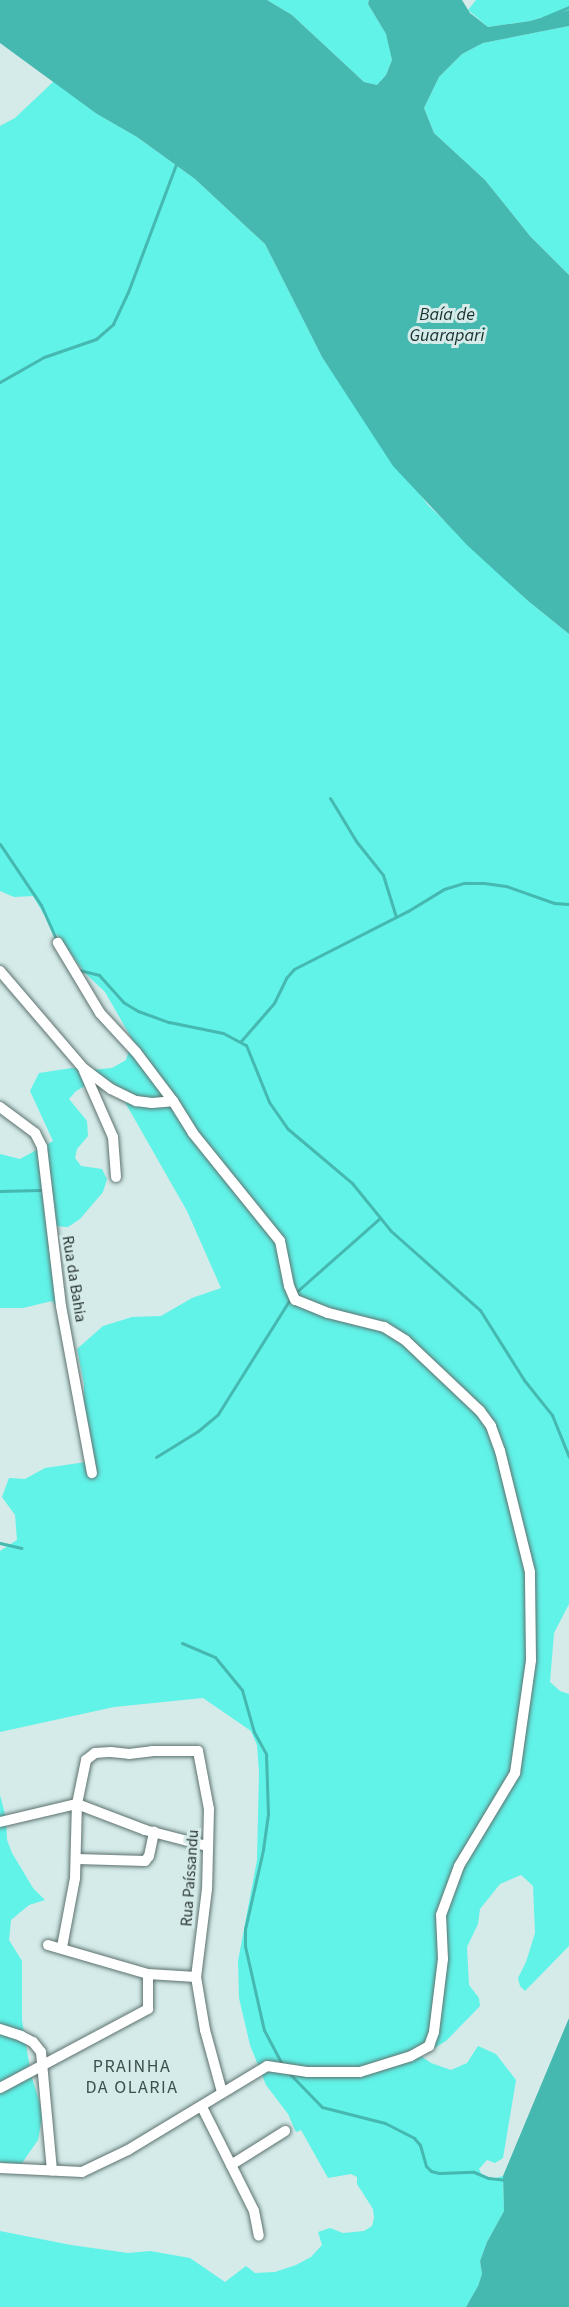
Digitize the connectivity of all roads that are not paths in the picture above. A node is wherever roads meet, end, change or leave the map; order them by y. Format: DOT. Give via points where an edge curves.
graph roads {
  1 [pos="58,943"];
  2 [pos="0,971"];
  3 [pos="83,1068"];
  4 [pos="173,1101"];
  5 [pos="0,1107"];
  6 [pos="116,1178"];
  7 [pos="92,1473"];
  8 [pos="77,1804"];
  9 [pos="0,1822"];
  10 [pos="154,1832"];
  11 [pos="207,1846"];
  12 [pos="76,1859"];
  13 [pos="48,1945"];
  14 [pos="62,1947"];
  15 [pos="148,1974"];
  16 [pos="196,1977"];
  17 [pos="0,2029"];
  18 [pos="41,2067"];
  19 [pos="0,2088"];
  20 [pos="222,2092"];
  21 [pos="202,2107"];
  22 [pos="285,2131"];
  23 [pos="231,2165"];
  24 [pos="0,2168"];
  25 [pos="52,2170"];
  26 [pos="259,2236"];
  1 -- 4 [label="street" via="100,1013"];
  2 -- 3 [label="street"];
  3 -- 4 [label="street" via="111,1089 136,1101"];
  3 -- 6 [label="street" via="113,1137"];
  4 -- 20 [label="street" via="193,1133 280,1242 295,1300 384,1327 405,1340 480,1411 500,1451 530,1572 531,1660 515,1773 459,1866 446,1897 441,1915 443,1959 429,2046 411,2056 360,2072 307,2072 267,2066"];
  5 -- 7 [label="street, Rua da Bahia" via="35,1133 42,1147 61,1306"];
  8 -- 9 [label="street"];
  8 -- 10 [label="street"];
  8 -- 11 [label="street, Rua Paíssandu" via="86,1760 95,1753 198,1751 209,1809"];
  8 -- 12 [label="street"];
  10 -- 11 [label="street"];
  10 -- 12 [label="street" via="145,1861"];
  11 -- 16 [label="street, Rua Paíssandu" via="207,1888"];
  12 -- 14 [label="street"];
  13 -- 14 [label="street"];
  14 -- 15 [label="street"];
  15 -- 16 [label="street"];
  15 -- 18 [label="street" via="148,2009"];
  16 -- 20 [label="street, Rua Paíssandu"];
  17 -- 18 [label="street" via="33,2042 41,2052"];
  18 -- 19 [label="street"];
  18 -- 25 [label="street"];
  20 -- 21 [label="street"];
  21 -- 23 [label="street"];
  21 -- 25 [label="street" via="82,2172"];
  22 -- 23 [label="street"];
  23 -- 26 [label="street" via="254,2211"];
  24 -- 25 [label="street"];
}
